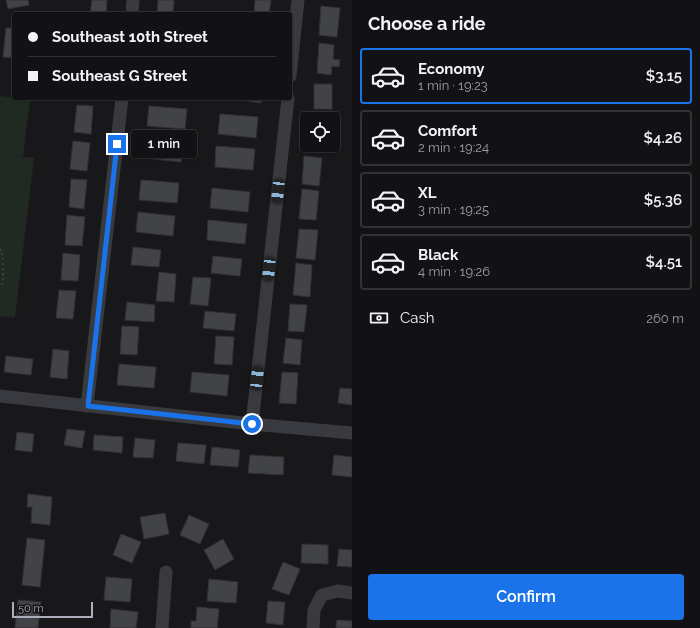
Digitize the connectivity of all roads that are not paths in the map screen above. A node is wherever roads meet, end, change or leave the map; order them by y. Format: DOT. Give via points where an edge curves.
graph roads {
  1 [pos="133,0"];
  2 [pos="298,0"];
  3 [pos="132,12"];
  4 [pos="292,57"];
  5 [pos="122,100"];
  6 [pos="288,100"];
  7 [pos="0,396"];
  8 [pos="88,406"];
  9 [pos="252,424"];
  10 [pos="352,433"];
  11 [pos="166,572"];
  12 [pos="352,593"];
  13 [pos="162,628"];
  14 [pos="313,628"];
  1 -- 3 [label="street"];
  2 -- 4 [label="street"];
  5 -- 8 [label="street"];
  6 -- 9 [label="street"];
  7 -- 8 [label="street"];
  8 -- 9 [label="street"];
  9 -- 10 [label="street"];
  11 -- 13 [label="street"];
  12 -- 14 [label="street" via="338,591 322,595 314,610"];
}
